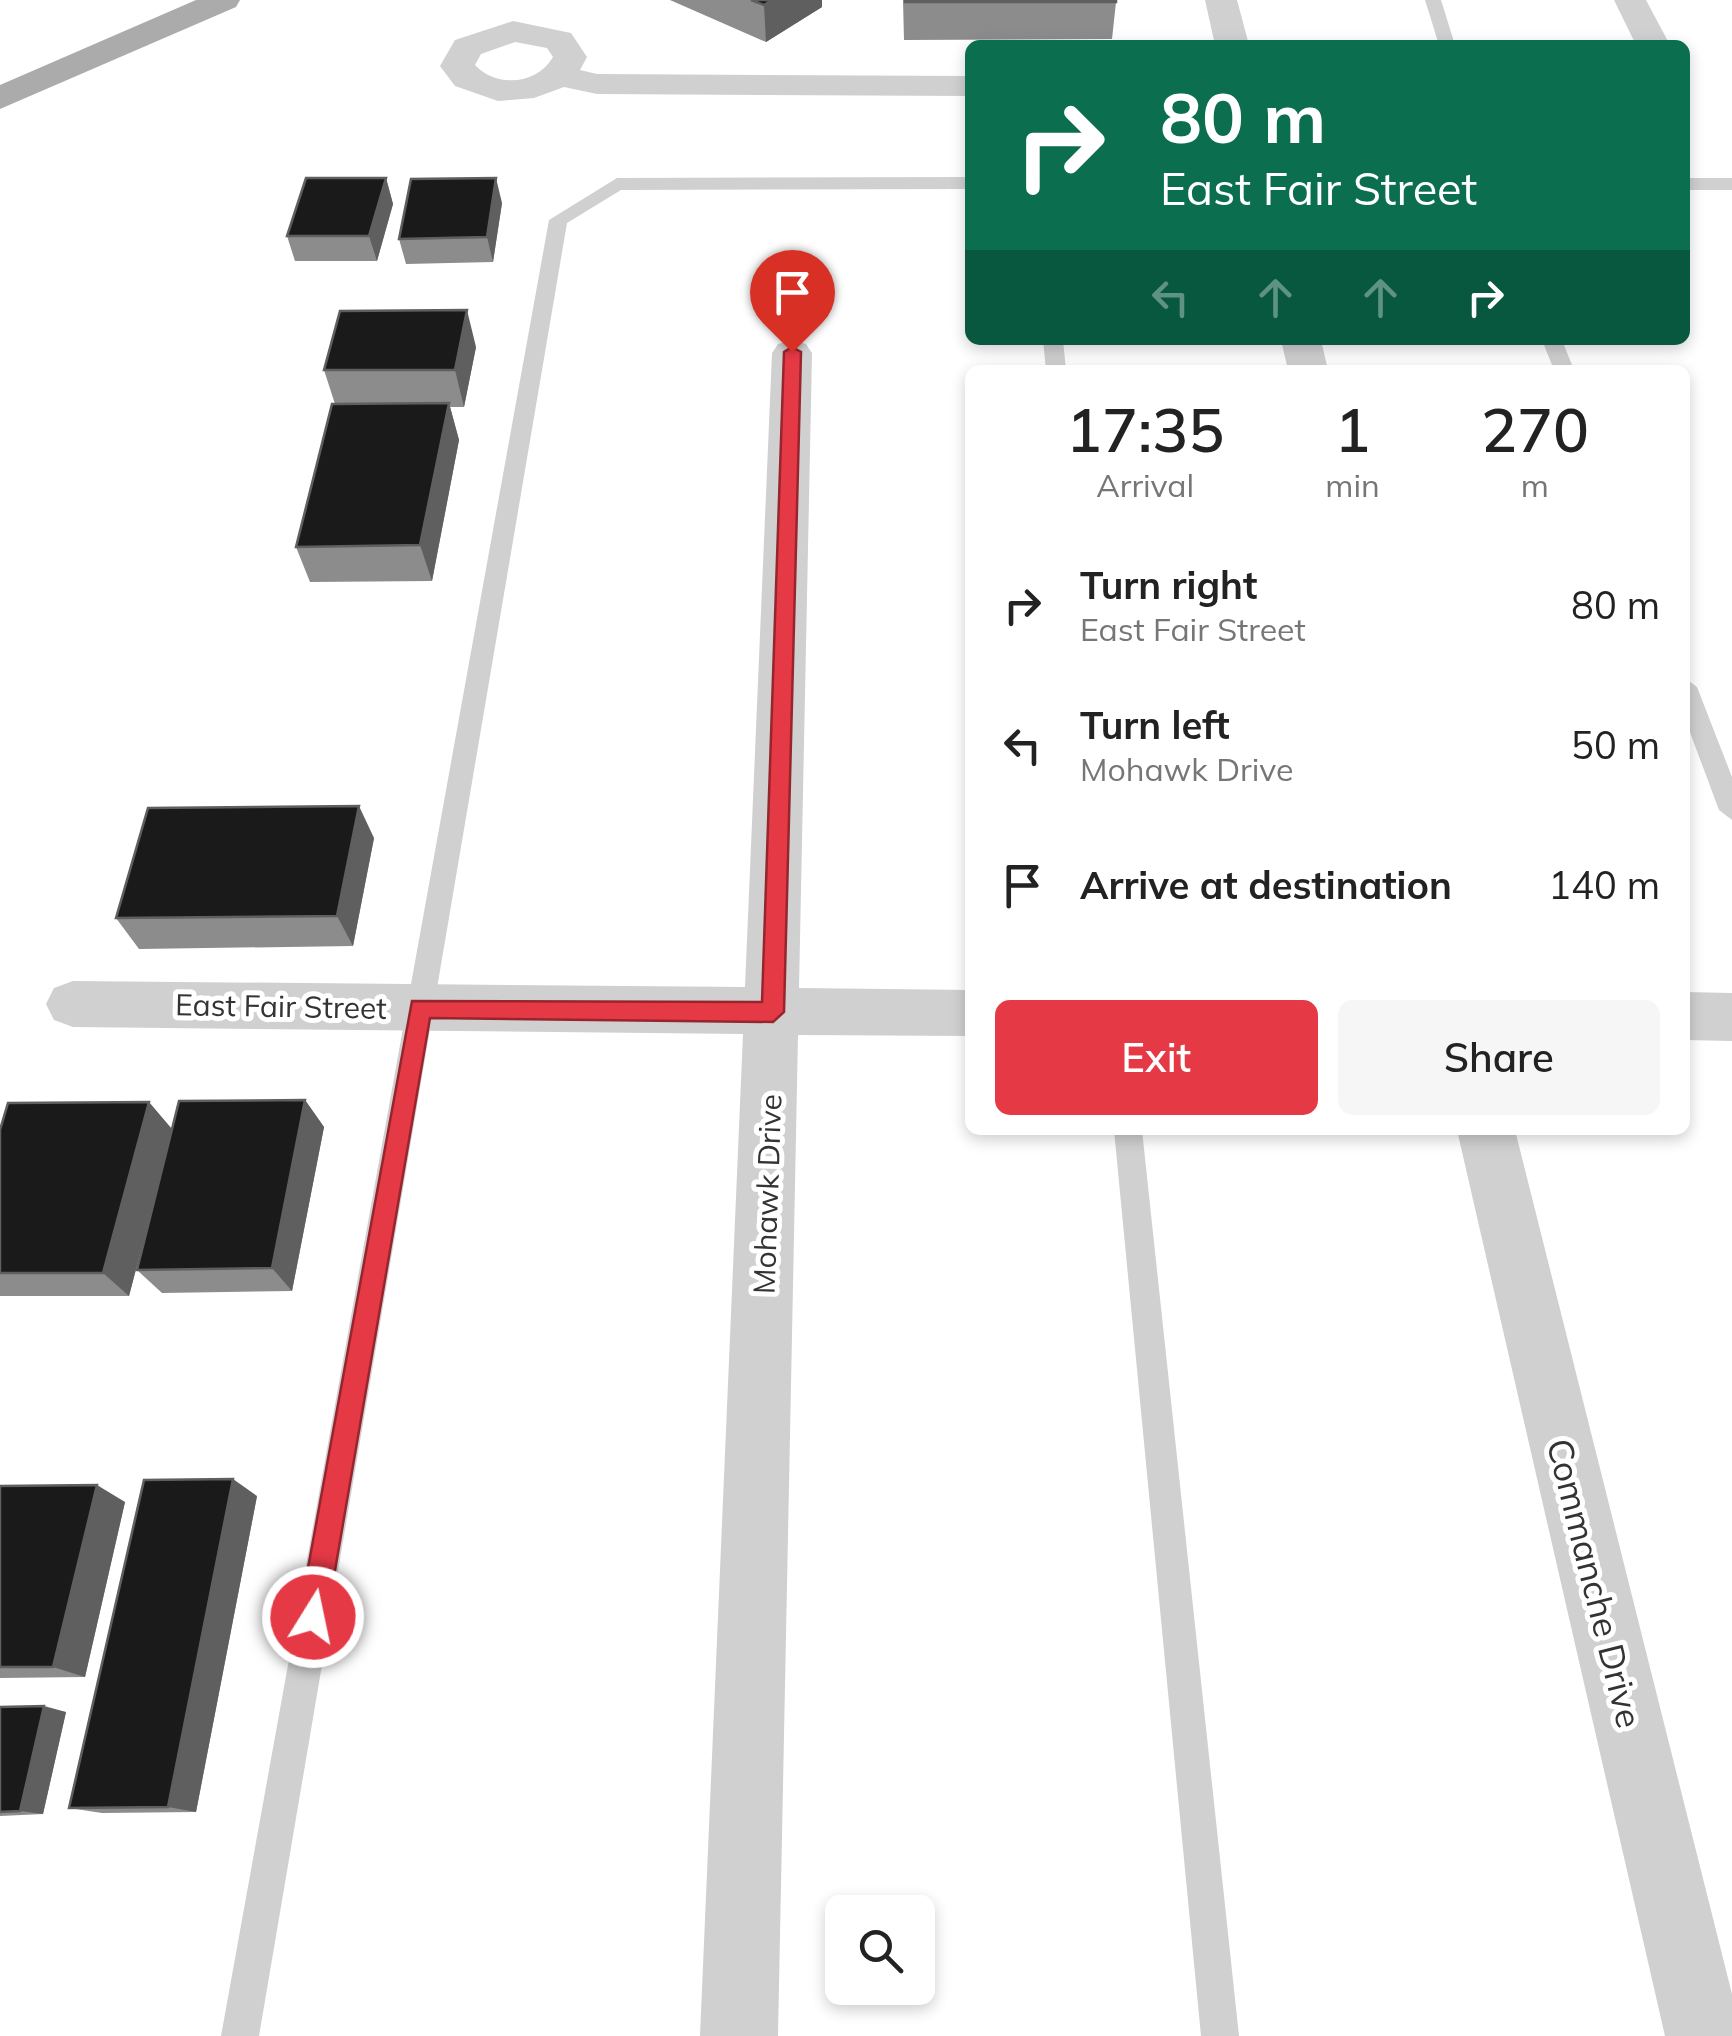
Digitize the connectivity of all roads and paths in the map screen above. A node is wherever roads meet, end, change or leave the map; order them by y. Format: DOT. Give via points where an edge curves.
graph roads {
  1 [pos="224,0"];
  2 [pos="1221,0"];
  3 [pos="1432,0"];
  4 [pos="1630,0"];
  5 [pos="1231,40"];
  6 [pos="1445,40"];
  7 [pos="1650,40"];
  8 [pos="559,76"];
  9 [pos="965,86"];
  10 [pos="0,98"];
  11 [pos="965,183"];
  12 [pos="1690,184"];
  13 [pos="1732,184"];
  14 [pos="792,352"];
  15 [pos="1690,700"];
  16 [pos="1732,810"];
  17 [pos="73,1004"];
  18 [pos="420,1008"];
  19 [pos="773,1012"];
  20 [pos="965,1013"];
  21 [pos="1690,1016"];
  22 [pos="1732,1017"];
  23 [pos="1129,1135"];
  24 [pos="1487,1135"];
  25 [pos="240,2036"];
  26 [pos="739,2036"];
  27 [pos="1220,2036"];
  28 [pos="1704,2036"];
  1 -- 10 [label="main road"];
  2 -- 5 [label="street"];
  3 -- 6 [label="lane"];
  4 -- 7 [label="street"];
  8 -- 9 [label="street" via="597,84"];
  11 -- 18 [label="lane" via="617,184 558,220"];
  12 -- 13 [label="lane"];
  14 -- 19 [label="street, Mohawk Drive"];
  15 -- 16 [label="lane"];
  17 -- 18 [label="street, East Fair Street"];
  18 -- 19 [label="street, East Fair Street"];
  18 -- 25 [label="lane"];
  19 -- 20 [label="street, East Fair Street"];
  19 -- 26 [label="street, Mohawk Drive"];
  21 -- 22 [label="street"];
  23 -- 27 [label="lane"];
  24 -- 28 [label="street, Commanche Drive"];
}
